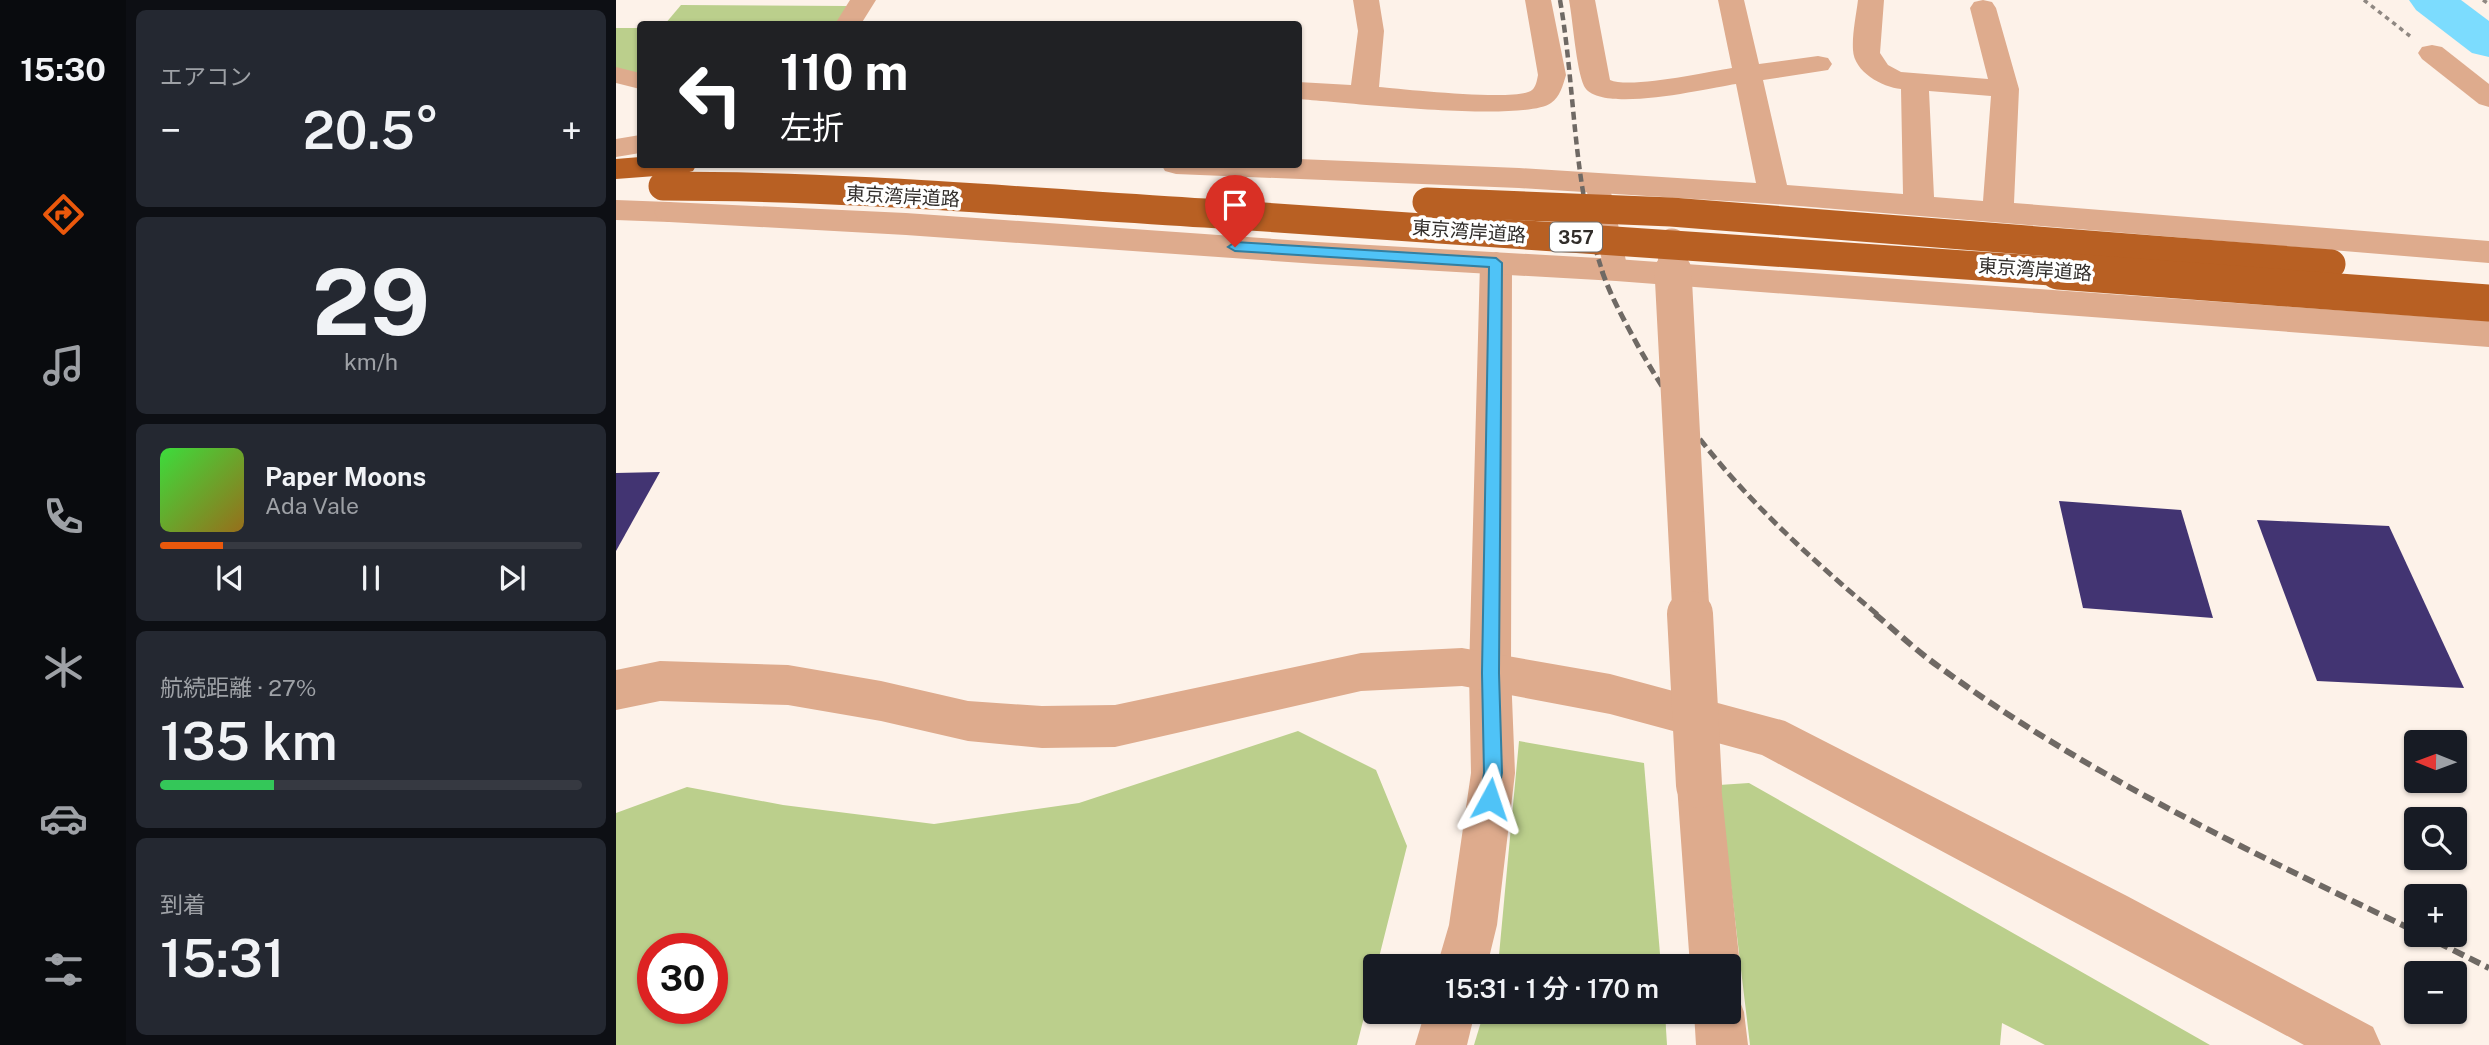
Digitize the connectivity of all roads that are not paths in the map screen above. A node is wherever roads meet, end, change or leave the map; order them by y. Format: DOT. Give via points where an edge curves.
graph roads {
  1 [pos="863,0"];
  2 [pos="1367,0"];
  3 [pos="1538,0"];
  4 [pos="1582,0"];
  5 [pos="1731,0"];
  6 [pos="1871,0"];
  7 [pos="1983,8"];
  8 [pos="850,21"];
  9 [pos="2432,53"];
  10 [pos="1818,64"];
  11 [pos="616,75"];
  12 [pos="1747,75"];
  13 [pos="637,80"];
  14 [pos="1915,81"];
  15 [pos="2004,89"];
  16 [pos="1302,90"];
  17 [pos="1364,95"];
  18 [pos="2489,97"];
  19 [pos="637,145"];
  20 [pos="616,148"];
  21 [pos="825,168"];
  22 [pos="1302,168"];
  23 [pos="616,169"];
  24 [pos="673,182"];
  25 [pos="1597,183"];
  26 [pos="616,190"];
  27 [pos="1774,194"];
  28 [pos="1919,207"];
  29 [pos="616,210"];
  30 [pos="1998,213"];
  31 [pos="1672,228"];
  32 [pos="2489,253"];
  33 [pos="1496,263"];
  34 [pos="1615,270"];
  35 [pos="2489,276"];
  36 [pos="2489,303"];
  37 [pos="2489,334"];
  38 [pos="1490,673"];
  39 [pos="616,690"];
  40 [pos="1465,954"];
  41 [pos="1714,954"];
  42 [pos="1447,1024"];
  43 [pos="1720,1024"];
  44 [pos="1441,1045"];
  45 [pos="1722,1045"];
  46 [pos="2355,1045"];
  1 -- 8 [label="street"];
  2 -- 17 [label="street" via="1371,31"];
  3 -- 17 [label="street" via="1552,75 1543,96 1534,101 1491,104"];
  4 -- 12 [label="street" via="1600,88 1632,91"];
  5 -- 12 [label="street"];
  6 -- 14 [label="street" via="1866,52 1878,72"];
  7 -- 15 [label="street"];
  9 -- 18 [label="street"];
  10 -- 12 [label="street"];
  11 -- 13 [label="street"];
  12 -- 27 [label="street"];
  14 -- 15 [label="street"];
  14 -- 28 [label="street"];
  15 -- 30 [label="street"];
  16 -- 17 [label="street"];
  19 -- 20 [label="street"];
  21 -- 31 [label="highway, 東京湾岸道路 / 357, bridge" via="1427,202"];
  22 -- 25 [label="street"];
  23 -- 24 [label="highway, 東京湾岸道路 / 357"];
  24 -- 26 [label="highway, 東京湾岸道路 / 357"];
  24 -- 29 [label="street"];
  24 -- 31 [label="highway, 東京湾岸道路 / 357, bridge"];
  24 -- 33 [label="street" via="906,224"];
  25 -- 27 [label="street"];
  25 -- 34 [label="street"];
  27 -- 28 [label="street"];
  28 -- 30 [label="street"];
  30 -- 32 [label="street"];
  31 -- 35 [label="highway, 東京湾岸道路 / 357, bridge"];
  31 -- 36 [label="highway, 東京湾岸道路 / 357, bridge"];
  31 -- 41 [label="street, bridge" via="1699,785"];
  33 -- 34 [label="street"];
  33 -- 38 [label="street"];
  34 -- 37 [label="street"];
  38 -- 39 [label="street" via="1462,667 1361,671 1115,726 968,721 788,685 660,681"];
  38 -- 40 [label="street" via="1493,773"];
  38 -- 46 [label="street" via="1609,694 1770,736"];
  42 -- 44 [label="street"];
  43 -- 45 [label="street"];
}
